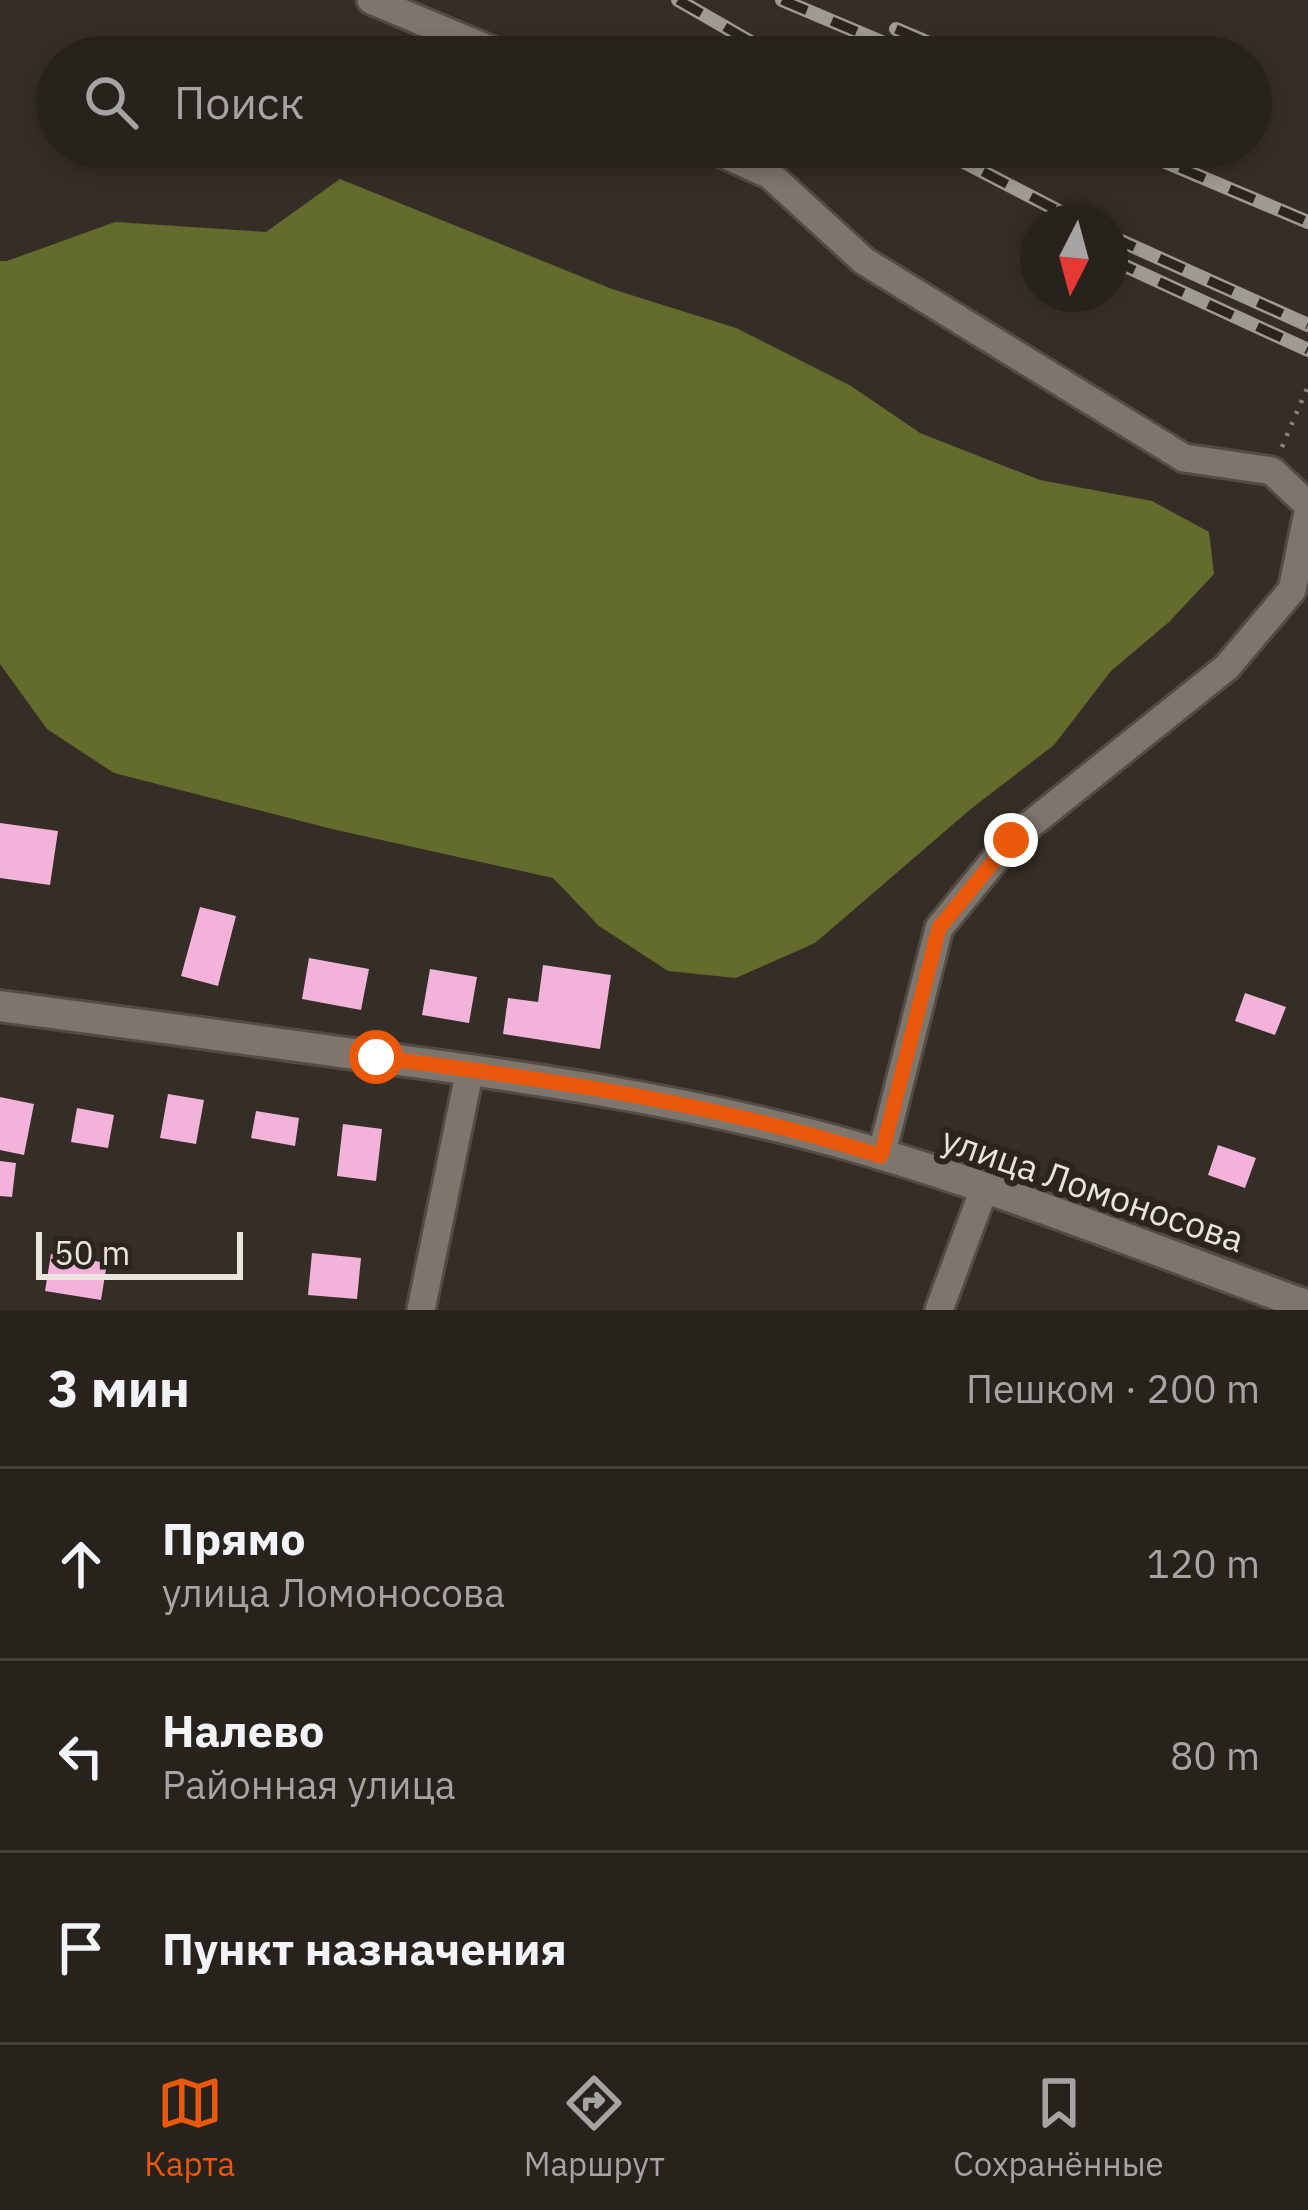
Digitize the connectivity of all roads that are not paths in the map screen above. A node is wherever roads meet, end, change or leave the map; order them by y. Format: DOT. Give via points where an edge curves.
graph roads {
  1 [pos="370,0"];
  2 [pos="457,36"];
  3 [pos="754,168"];
  4 [pos="1308,508"];
  5 [pos="0,1006"];
  6 [pos="470,1069"];
  7 [pos="881,1156"];
  8 [pos="984,1189"];
  9 [pos="1308,1306"];
  10 [pos="421,1310"];
  11 [pos="939,1310"];
  1 -- 2 [label="street"];
  3 -- 4 [label="street" via="864,260 1184,458 1272,471"];
  4 -- 7 [label="street" via="1292,590 1227,667 1011,840 939,928"];
  5 -- 6 [label="street, улица Ломоносова"];
  6 -- 7 [label="street, улица Ломоносова" via="612,1092"];
  6 -- 10 [label="street"];
  7 -- 8 [label="street, улица Ломоносова"];
  8 -- 9 [label="street, улица Ломоносова"];
  8 -- 11 [label="street"];
}
